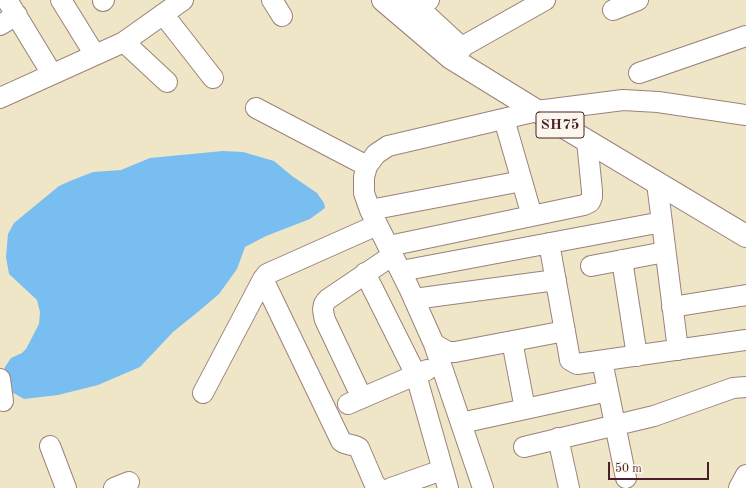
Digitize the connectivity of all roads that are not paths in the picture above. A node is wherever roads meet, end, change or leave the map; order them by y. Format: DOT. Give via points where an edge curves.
graph roads {
  1 [pos="61,0"];
  2 [pos="184,0"];
  3 [pos="383,0"];
  4 [pos="545,0"];
  5 [pos="638,0"];
  6 [pos="418,2"];
  7 [pos="12,8"];
  8 [pos="613,10"];
  9 [pos="163,14"];
  10 [pos="0,25"];
  11 [pos="746,36"];
  12 [pos="124,42"];
  13 [pos="460,48"];
  14 [pos="95,55"];
  15 [pos="639,73"];
  16 [pos="52,74"];
  17 [pos="213,78"];
  18 [pos="167,82"];
  19 [pos="0,98"];
  20 [pos="256,108"];
  21 [pos="546,110"];
  22 [pos="746,115"];
  23 [pos="504,119"];
  24 [pos="587,141"];
  25 [pos="367,166"];
  26 [pos="522,181"];
  27 [pos="657,183"];
  28 [pos="532,216"];
  29 [pos="374,218"];
  30 [pos="746,220"];
  31 [pos="662,222"];
  32 [pos="746,236"];
  33 [pos="549,243"];
  34 [pos="666,252"];
  35 [pos="394,257"];
  36 [pos="622,260"];
  37 [pos="591,266"];
  38 [pos="364,273"];
  39 [pos="263,279"];
  40 [pos="556,280"];
  41 [pos="746,295"];
  42 [pos="414,299"];
  43 [pos="672,307"];
  44 [pos="565,331"];
  45 [pos="746,340"];
  46 [pos="512,341"];
  47 [pos="434,344"];
  48 [pos="678,350"];
  49 [pos="638,356"];
  50 [pos="602,361"];
  51 [pos="441,364"];
  52 [pos="416,375"];
  53 [pos="0,379"];
  54 [pos="746,387"];
  55 [pos="608,391"];
  56 [pos="203,393"];
  57 [pos="2,401"];
  58 [pos="525,409"];
  59 [pos="461,423"];
  60 [pos="615,425"];
  61 [pos="558,438"];
  62 [pos="50,446"];
  63 [pos="524,447"];
  64 [pos="746,475"];
  65 [pos="626,478"];
  66 [pos="445,479"];
  67 [pos="66,488"];
  68 [pos="379,488"];
  69 [pos="391,488"];
  70 [pos="483,488"];
  71 [pos="569,488"];
  72 [pos="739,488"];
  1 -- 14 [label="street"];
  2 -- 9 [label="street"];
  3 -- 21 [label="main road, SH75" via="451,58"];
  4 -- 13 [label="street"];
  5 -- 8 [label="street"];
  6 -- 13 [label="main road, SH75"];
  7 -- 10 [label="street"];
  7 -- 16 [label="street"];
  9 -- 12 [label="street"];
  9 -- 17 [label="street"];
  11 -- 15 [label="street"];
  12 -- 14 [label="street"];
  12 -- 18 [label="street"];
  13 -- 21 [label="main road, SH75"];
  14 -- 16 [label="street"];
  16 -- 19 [label="street"];
  20 -- 25 [label="street"];
  21 -- 22 [label="street" via="623,100 658,102"];
  21 -- 23 [label="street"];
  21 -- 24 [label="main road, SH75"];
  21 -- 30 [label="main road, SH75"];
  23 -- 25 [label="street" via="388,146 376,154"];
  23 -- 26 [label="street"];
  24 -- 27 [label="main road, SH75"];
  24 -- 28 [label="street" via="592,192 590,202"];
  25 -- 29 [label="street" via="364,193"];
  26 -- 28 [label="street"];
  26 -- 29 [label="street"];
  27 -- 31 [label="street"];
  27 -- 32 [label="main road, SH75"];
  28 -- 35 [label="street"];
  29 -- 35 [label="street"];
  29 -- 39 [label="street" via="267,274"];
  31 -- 33 [label="street"];
  31 -- 34 [label="street"];
  33 -- 35 [label="street"];
  33 -- 40 [label="street"];
  34 -- 36 [label="street"];
  34 -- 43 [label="street"];
  35 -- 38 [label="street"];
  35 -- 42 [label="street"];
  36 -- 37 [label="street"];
  36 -- 49 [label="street"];
  38 -- 52 [label="street"];
  38 -- 52 [label="street" via="324,302 323,308 325,320 355,401"];
  39 -- 56 [label="street"];
  39 -- 68 [label="street" via="341,441 359,448"];
  40 -- 42 [label="street"];
  40 -- 44 [label="street"];
  41 -- 43 [label="street"];
  42 -- 47 [label="street"];
  43 -- 48 [label="street"];
  44 -- 46 [label="street"];
  44 -- 50 [label="street" via="570,360 577,364"];
  45 -- 48 [label="street"];
  46 -- 47 [label="street" via="455,352 448,352"];
  46 -- 58 [label="street"];
  47 -- 51 [label="street"];
  48 -- 49 [label="street"];
  49 -- 50 [label="street"];
  50 -- 55 [label="street"];
  51 -- 52 [label="street"];
  51 -- 59 [label="street"];
  52 -- 66 [label="street"];
  53 -- 57 [label="street"];
  54 -- 60 [label="street" via="733,388 654,416"];
  55 -- 58 [label="street"];
  55 -- 60 [label="street"];
  58 -- 59 [label="street"];
  59 -- 70 [label="street"];
  60 -- 61 [label="street"];
  60 -- 65 [label="street"];
  61 -- 63 [label="street"];
  61 -- 71 [label="street"];
  62 -- 67 [label="street"];
  64 -- 72 [label="street"];
  66 -- 69 [label="street"];
}
